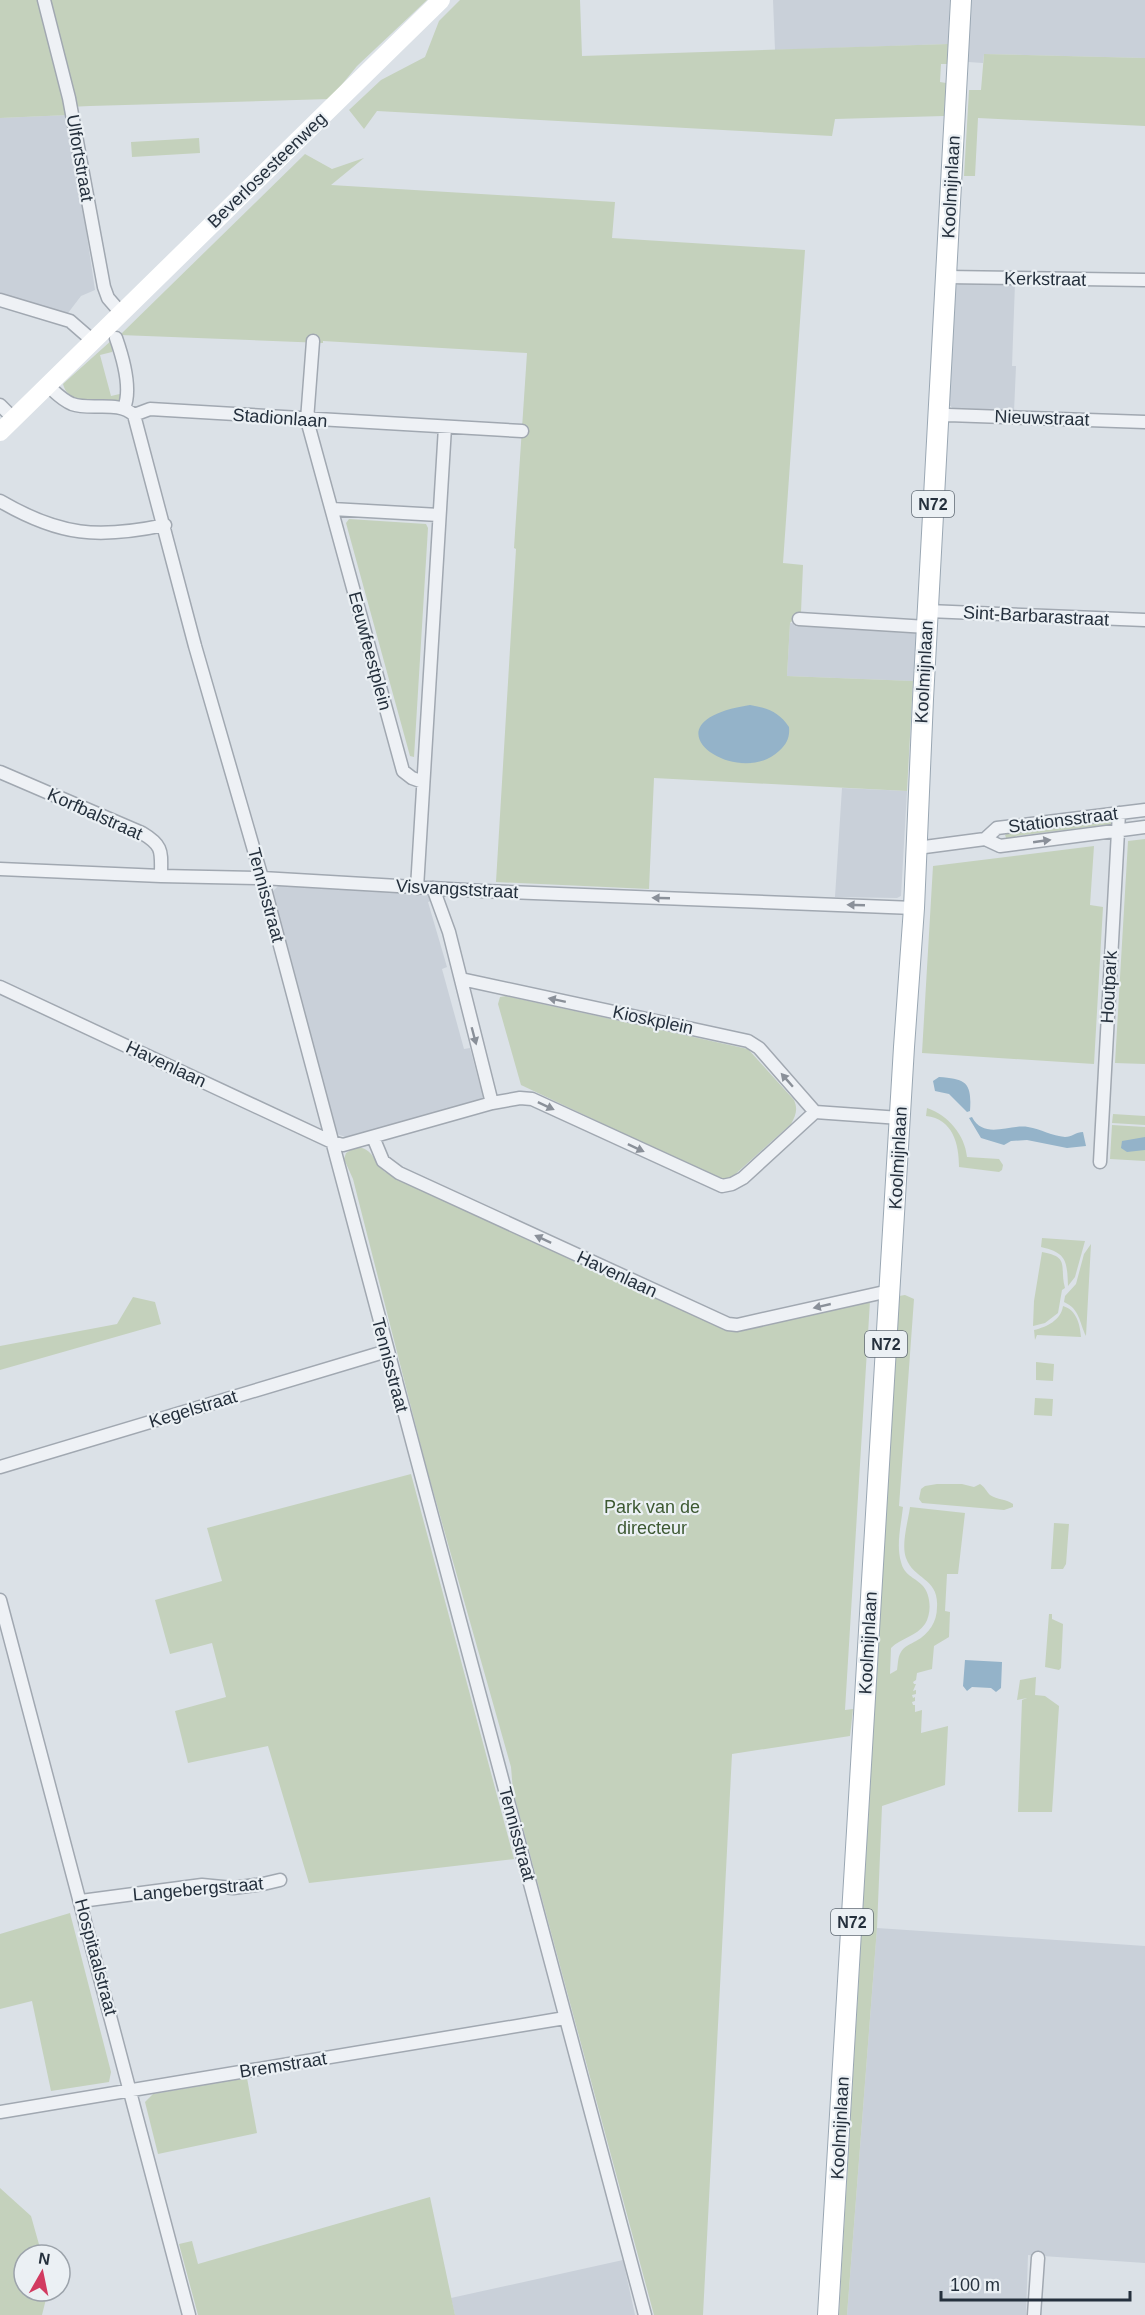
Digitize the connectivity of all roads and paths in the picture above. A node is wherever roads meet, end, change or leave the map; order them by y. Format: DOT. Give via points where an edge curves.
graph roads {
  1 [pos="44,0"];
  2 [pos="441,0"];
  3 [pos="961,0"];
  4 [pos="946,277"];
  5 [pos="1145,280"];
  6 [pos="0,300"];
  7 [pos="121,313"];
  8 [pos="116,338"];
  9 [pos="93,341"];
  10 [pos="313,342"];
  11 [pos="48,386"];
  12 [pos="0,405"];
  13 [pos="129,412"];
  14 [pos="938,416"];
  15 [pos="14,419"];
  16 [pos="307,420"];
  17 [pos="1145,422"];
  18 [pos="445,427"];
  19 [pos="522,431"];
  20 [pos="0,432"];
  21 [pos="0,501"];
  22 [pos="332,509"];
  23 [pos="439,514"];
  24 [pos="165,525"];
  25 [pos="799,619"];
  26 [pos="927,619"];
  27 [pos="1145,620"];
  28 [pos="0,772"];
  29 [pos="423,782"];
  30 [pos="1145,810"];
  31 [pos="1119,813"];
  32 [pos="1145,827"];
  33 [pos="1118,830"];
  34 [pos="985,839"];
  35 [pos="917,848"];
  36 [pos="0,869"];
  37 [pos="161,876"];
  38 [pos="262,878"];
  39 [pos="417,888"];
  40 [pos="433,888"];
  41 [pos="914,908"];
  42 [pos="461,979"];
  43 [pos="0,987"];
  44 [pos="492,1103"];
  45 [pos="815,1113"];
  46 [pos="900,1118"];
  47 [pos="373,1137"];
  48 [pos="332,1142"];
  49 [pos="1100,1162"];
  50 [pos="890,1291"];
  51 [pos="387,1351"];
  52 [pos="0,1467"];
  53 [pos="0,1600"];
  54 [pos="280,1880"];
  55 [pos="81,1901"];
  56 [pos="566,2018"];
  57 [pos="131,2090"];
  58 [pos="0,2112"];
  59 [pos="1038,2258"];
  60 [pos="189,2315"];
  61 [pos="645,2315"];
  62 [pos="828,2315"];
  63 [pos="1034,2315"];
  1 -- 7 [label="street, Ulfortstraat" via="68,92 104,287"];
  2 -- 7 [label="street, Beverlosesteenweg"];
  3 -- 4 [label="main road, Koolmijnlaan / N72"];
  4 -- 5 [label="street, Kerkstraat"];
  4 -- 14 [label="main road, Koolmijnlaan / N72"];
  6 -- 9 [label="street" via="70,321"];
  7 -- 9 [label="street, Beverlosesteenweg"];
  8 -- 13 [label="street, Tennisstraat"];
  9 -- 11 [label="street, Beverlosesteenweg"];
  10 -- 16 [label="street, Eeuwfeestplein"];
  11 -- 13 [label="street, Stadionlaan" via="74,405"];
  11 -- 15 [label="street, Beverlosesteenweg"];
  12 -- 15 [label="street"];
  13 -- 16 [label="street, Stadionlaan" via="150,409"];
  13 -- 24 [label="street, Tennisstraat"];
  14 -- 17 [label="street, Nieuwstraat"];
  14 -- 26 [label="main road, Koolmijnlaan / N72"];
  15 -- 20 [label="street, Beverlosesteenweg"];
  16 -- 18 [label="street, Stadionlaan"];
  16 -- 22 [label="street, Eeuwfeestplein"];
  18 -- 19 [label="street, Stadionlaan"];
  18 -- 23 [label="street"];
  21 -- 24 [label="street" via="68,530 127,533"];
  22 -- 23 [label="street"];
  22 -- 29 [label="street, Eeuwfeestplein" via="403,771"];
  23 -- 29 [label="street"];
  24 -- 38 [label="street, Tennisstraat"];
  25 -- 26 [label="street, Sint-Barbarastraat"];
  26 -- 27 [label="street, Sint-Barbarastraat"];
  26 -- 35 [label="main road, Koolmijnlaan / N72"];
  28 -- 37 [label="street, Korfbalstraat" via="157,842 161,850"];
  29 -- 39 [label="street"];
  30 -- 31 [label="street, Stationsstraat"];
  31 -- 33 [label="street, Houtpark"];
  31 -- 34 [label="street, Stationsstraat" via="997,828"];
  32 -- 33 [label="street, Stationsstraat"];
  34 -- 33 [label="street, Stationsstraat, one-way" via="1000,846"];
  33 -- 49 [label="street, Houtpark"];
  34 -- 35 [label="street, Stationsstraat"];
  35 -- 41 [label="main road, Koolmijnlaan / N72"];
  36 -- 37 [label="street, Visvangststraat"];
  37 -- 38 [label="street, Visvangststraat"];
  38 -- 39 [label="street, Visvangststraat"];
  38 -- 48 [label="street, Tennisstraat"];
  39 -- 40 [label="street, Visvangststraat"];
  41 -- 40 [label="street, Visvangststraat, one-way"];
  40 -- 42 [label="street"];
  41 -- 46 [label="main road, Koolmijnlaan / N72"];
  42 -- 44 [label="street, one-way"];
  45 -- 42 [label="street, Kioskplein, one-way" via="759,1048 748,1041"];
  43 -- 48 [label="street, Havenlaan"];
  44 -- 45 [label="street, one-way" via="532,1099 722,1186 743,1178"];
  44 -- 47 [label="street"];
  45 -- 46 [label="street"];
  46 -- 50 [label="main road, Koolmijnlaan / N72"];
  47 -- 48 [label="street" via="343,1145"];
  50 -- 47 [label="street, Havenlaan, one-way" via="728,1324 399,1173 383,1161"];
  48 -- 51 [label="street, Tennisstraat"];
  50 -- 62 [label="main road, Koolmijnlaan / N72"];
  51 -- 52 [label="street, Kegelstraat"];
  51 -- 56 [label="street, Tennisstraat"];
  53 -- 55 [label="street, Hospitaalstraat"];
  54 -- 55 [label="street, Langebergstraat" via="233,1888 202,1885"];
  55 -- 57 [label="street, Hospitaalstraat"];
  56 -- 57 [label="street, Bremstraat"];
  56 -- 61 [label="street, Tennisstraat"];
  57 -- 58 [label="street, Bremstraat"];
  57 -- 60 [label="street, Hospitaalstraat"];
  59 -- 63 [label="street"];
}
